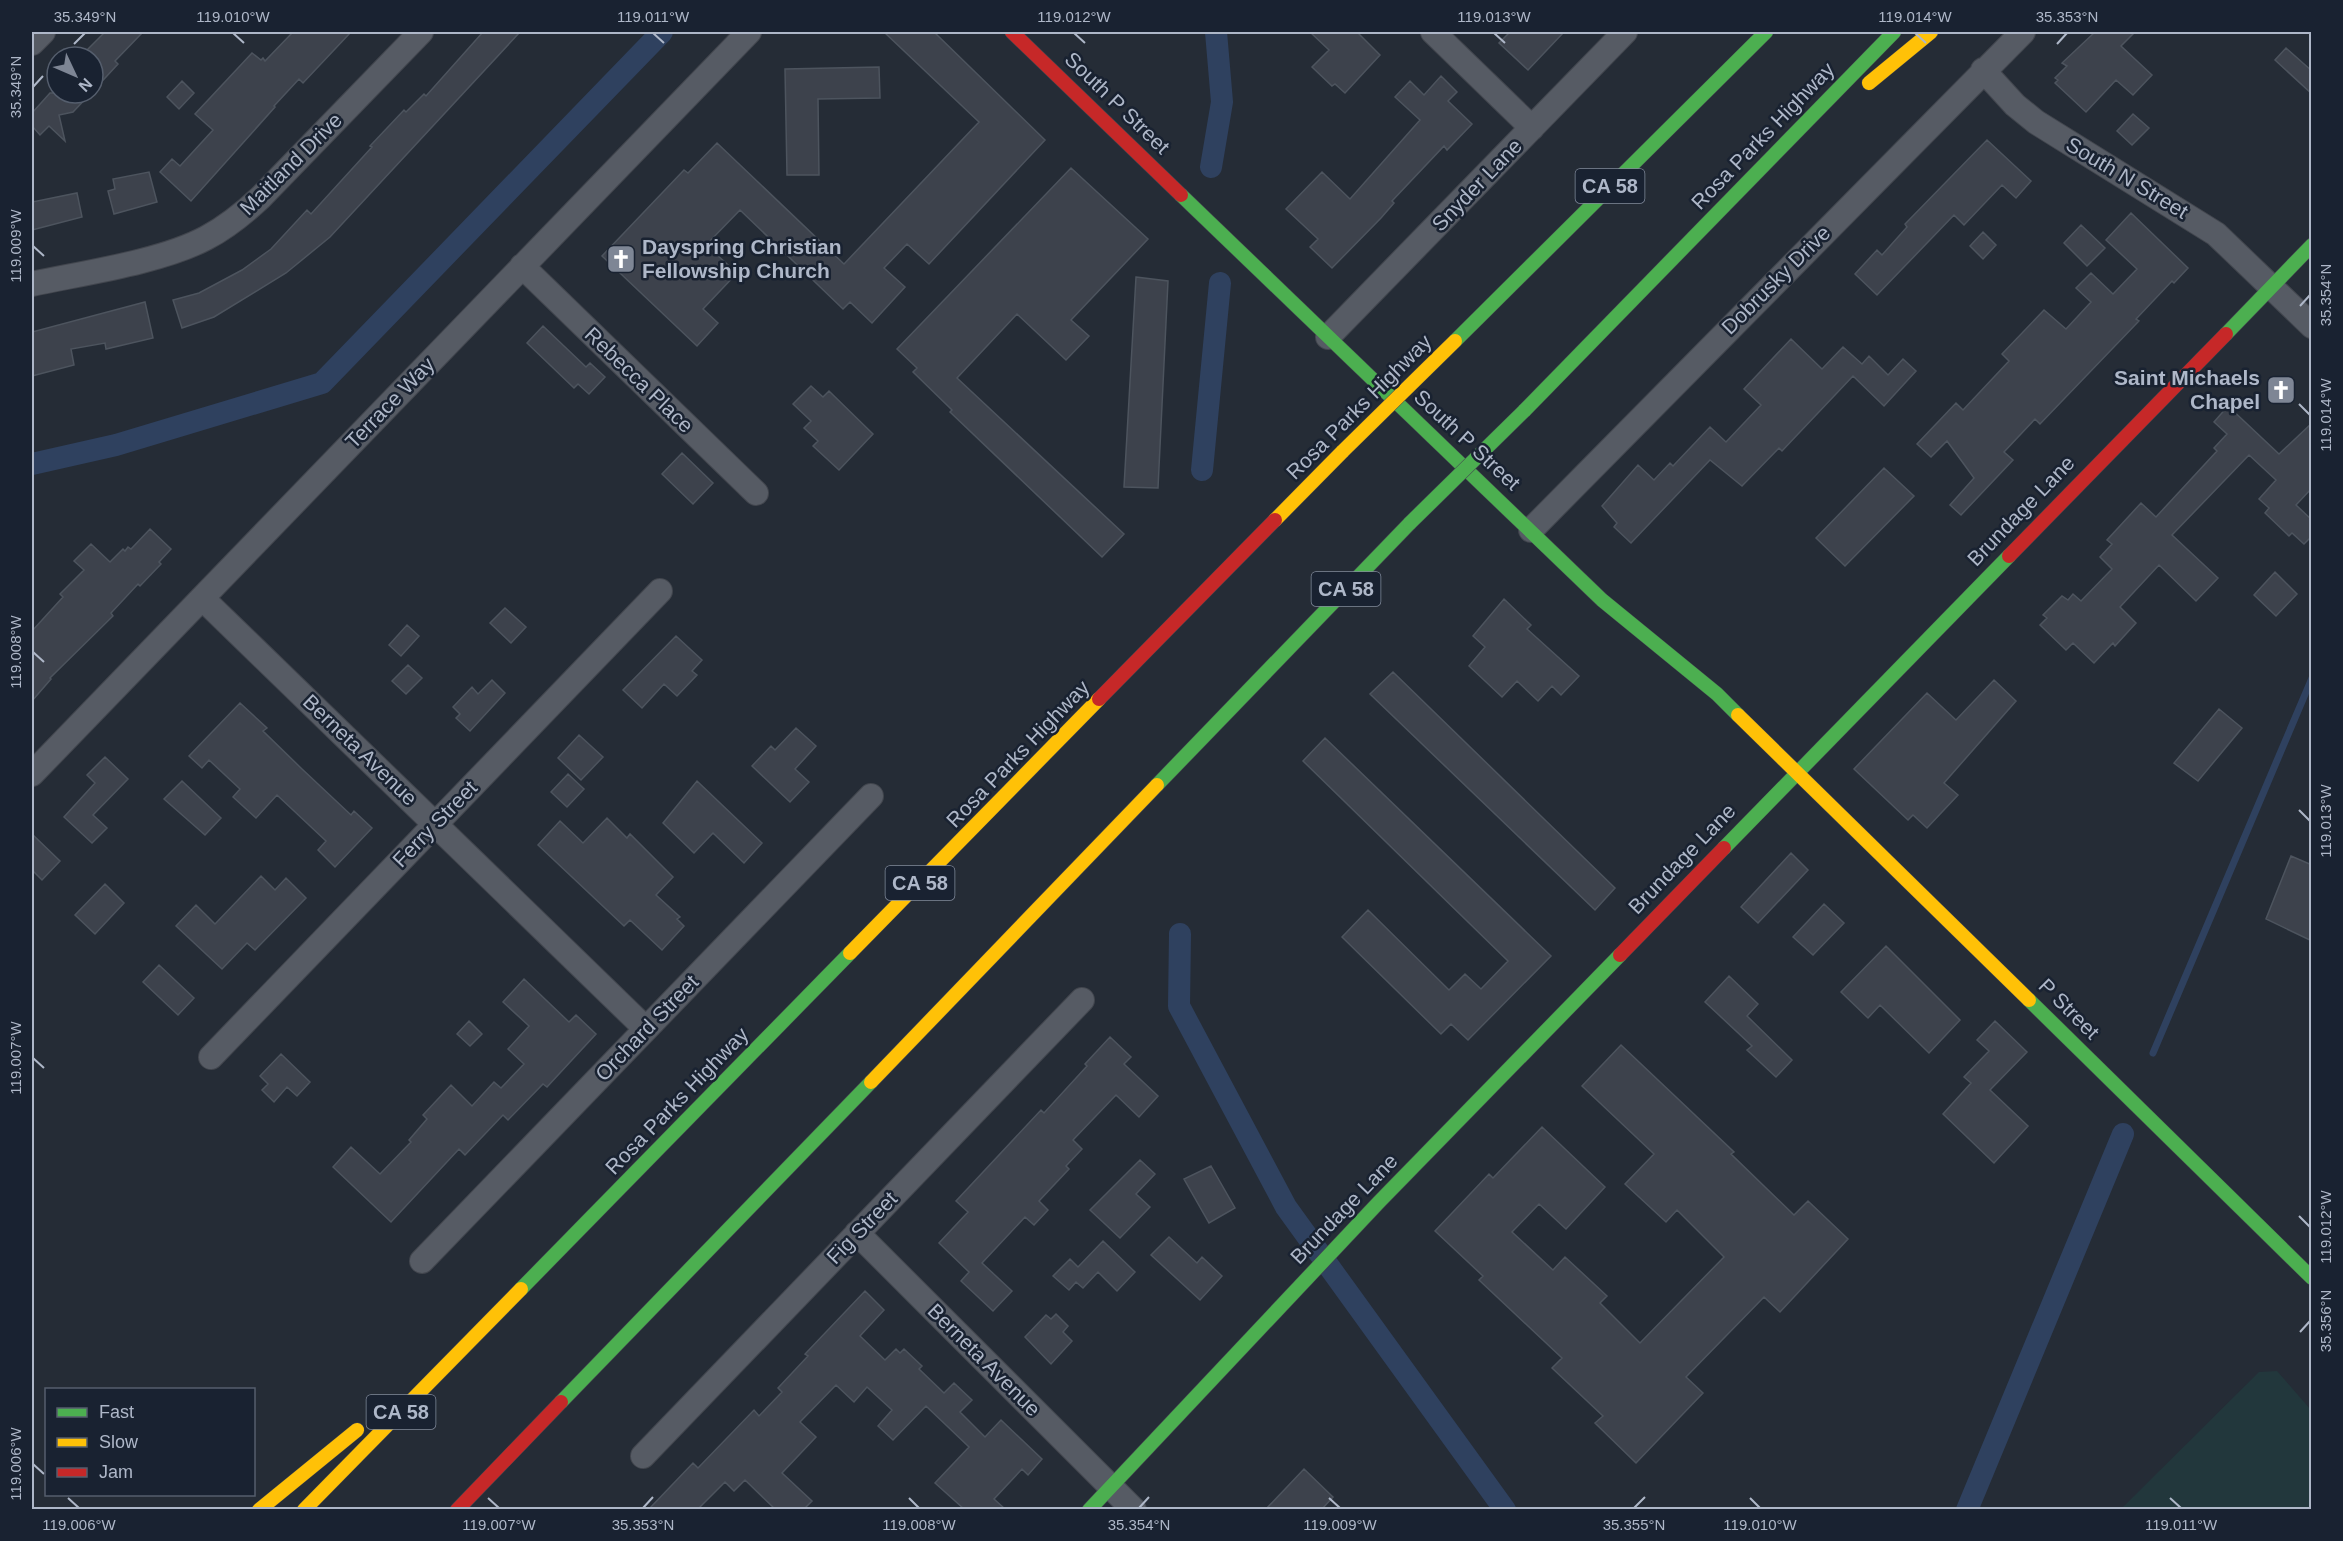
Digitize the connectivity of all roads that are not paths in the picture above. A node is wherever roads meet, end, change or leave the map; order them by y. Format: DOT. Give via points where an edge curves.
graph roads {
  1 [pos="43,32"];
  2 [pos="421,32"];
  3 [pos="748,32"];
  4 [pos="1012,32"];
  5 [pos="1433,32"];
  6 [pos="1625,32"];
  7 [pos="1766,32"];
  8 [pos="1894,32"];
  9 [pos="1931,32"];
  10 [pos="2023,32"];
  11 [pos="32,43"];
  12 [pos="1983,70"];
  13 [pos="1532,128"];
  14 [pos="1768,162"];
  15 [pos="2312,245"];
  16 [pos="522,266"];
  17 [pos="32,284"];
  18 [pos="2271,286"];
  19 [pos="2312,326"];
  20 [pos="1328,338"];
  21 [pos="756,493"];
  22 [pos="1531,530"];
  23 [pos="660,591"];
  24 [pos="202,598"];
  25 [pos="1796,771"];
  26 [pos="32,774"];
  27 [pos="871,796"];
  28 [pos="435,824"];
  29 [pos="1082,1000"];
  30 [pos="646,1029"];
  31 [pos="211,1057"];
  32 [pos="857,1233"];
  33 [pos="422,1261"];
  34 [pos="2312,1278"];
  35 [pos="497,1314"];
  36 [pos="564,1399"];
  37 [pos="388,1404"];
  38 [pos="369,1419"];
  39 [pos="643,1456"];
  40 [pos="1111,1487"];
  41 [pos="260,1509"];
  42 [pos="304,1509"];
  43 [pos="457,1509"];
  44 [pos="471,1509"];
  45 [pos="1089,1509"];
  46 [pos="1134,1509"];
  1 -- 11 [label="street"];
  2 -- 17 [label="street, Maitland Drive" via="233,222 174,252"];
  3 -- 16 [label="street, Terrace Way"];
  4 -- 20 [label="main road, South P Street"];
  5 -- 13 [label="street"];
  6 -- 13 [label="street, Snyder Lane"];
  7 -- 35 [label="main road, Rosa Parks Highway / CA 58, bridge" via="1343,451"];
  8 -- 14 [label="main road, Rosa Parks Highway / CA 58"];
  9 -- 14 [label="main road"];
  10 -- 12 [label="street, Dobrusky Drive"];
  12 -- 18 [label="street, South N Street" via="2036,122 2196,220"];
  12 -- 22 [label="street, Dobrusky Drive"];
  13 -- 20 [label="street, Snyder Lane"];
  14 -- 36 [label="main road, Rosa Parks Highway / CA 58, bridge" via="1410,523"];
  15 -- 18 [label="main road, Brundage Lane"];
  16 -- 21 [label="street, Rebecca Place"];
  16 -- 24 [label="street, Terrace Way"];
  18 -- 19 [label="street, South N Street"];
  18 -- 25 [label="main road, Brundage Lane"];
  20 -- 22 [label="main road, South P Street"];
  22 -- 25 [label="main road, South P Street" via="1602,600 1717,694"];
  23 -- 28 [label="street, Ferry Street"];
  24 -- 26 [label="street, Terrace Way"];
  24 -- 28 [label="street, Berneta Avenue"];
  25 -- 34 [label="main road, P Street"];
  25 -- 40 [label="main road, Brundage Lane" via="1342,1240"];
  27 -- 30 [label="street, Orchard Street"];
  28 -- 30 [label="street, Berneta Avenue"];
  28 -- 31 [label="street, Ferry Street"];
  29 -- 32 [label="street, Fig Street"];
  30 -- 33 [label="street, Orchard Street"];
  32 -- 39 [label="street, Fig Street"];
  32 -- 40 [label="street, Berneta Avenue"];
  35 -- 37 [label="main road"];
  35 -- 42 [label="main road, Rosa Parks Highway / CA 58"];
  36 -- 43 [label="main road, Rosa Parks Highway / CA 58"];
  36 -- 44 [label="main road"];
  38 -- 41 [label="main road"];
  40 -- 45 [label="main road, Brundage Lane"];
  40 -- 46 [label="street, Berneta Avenue"];
}
